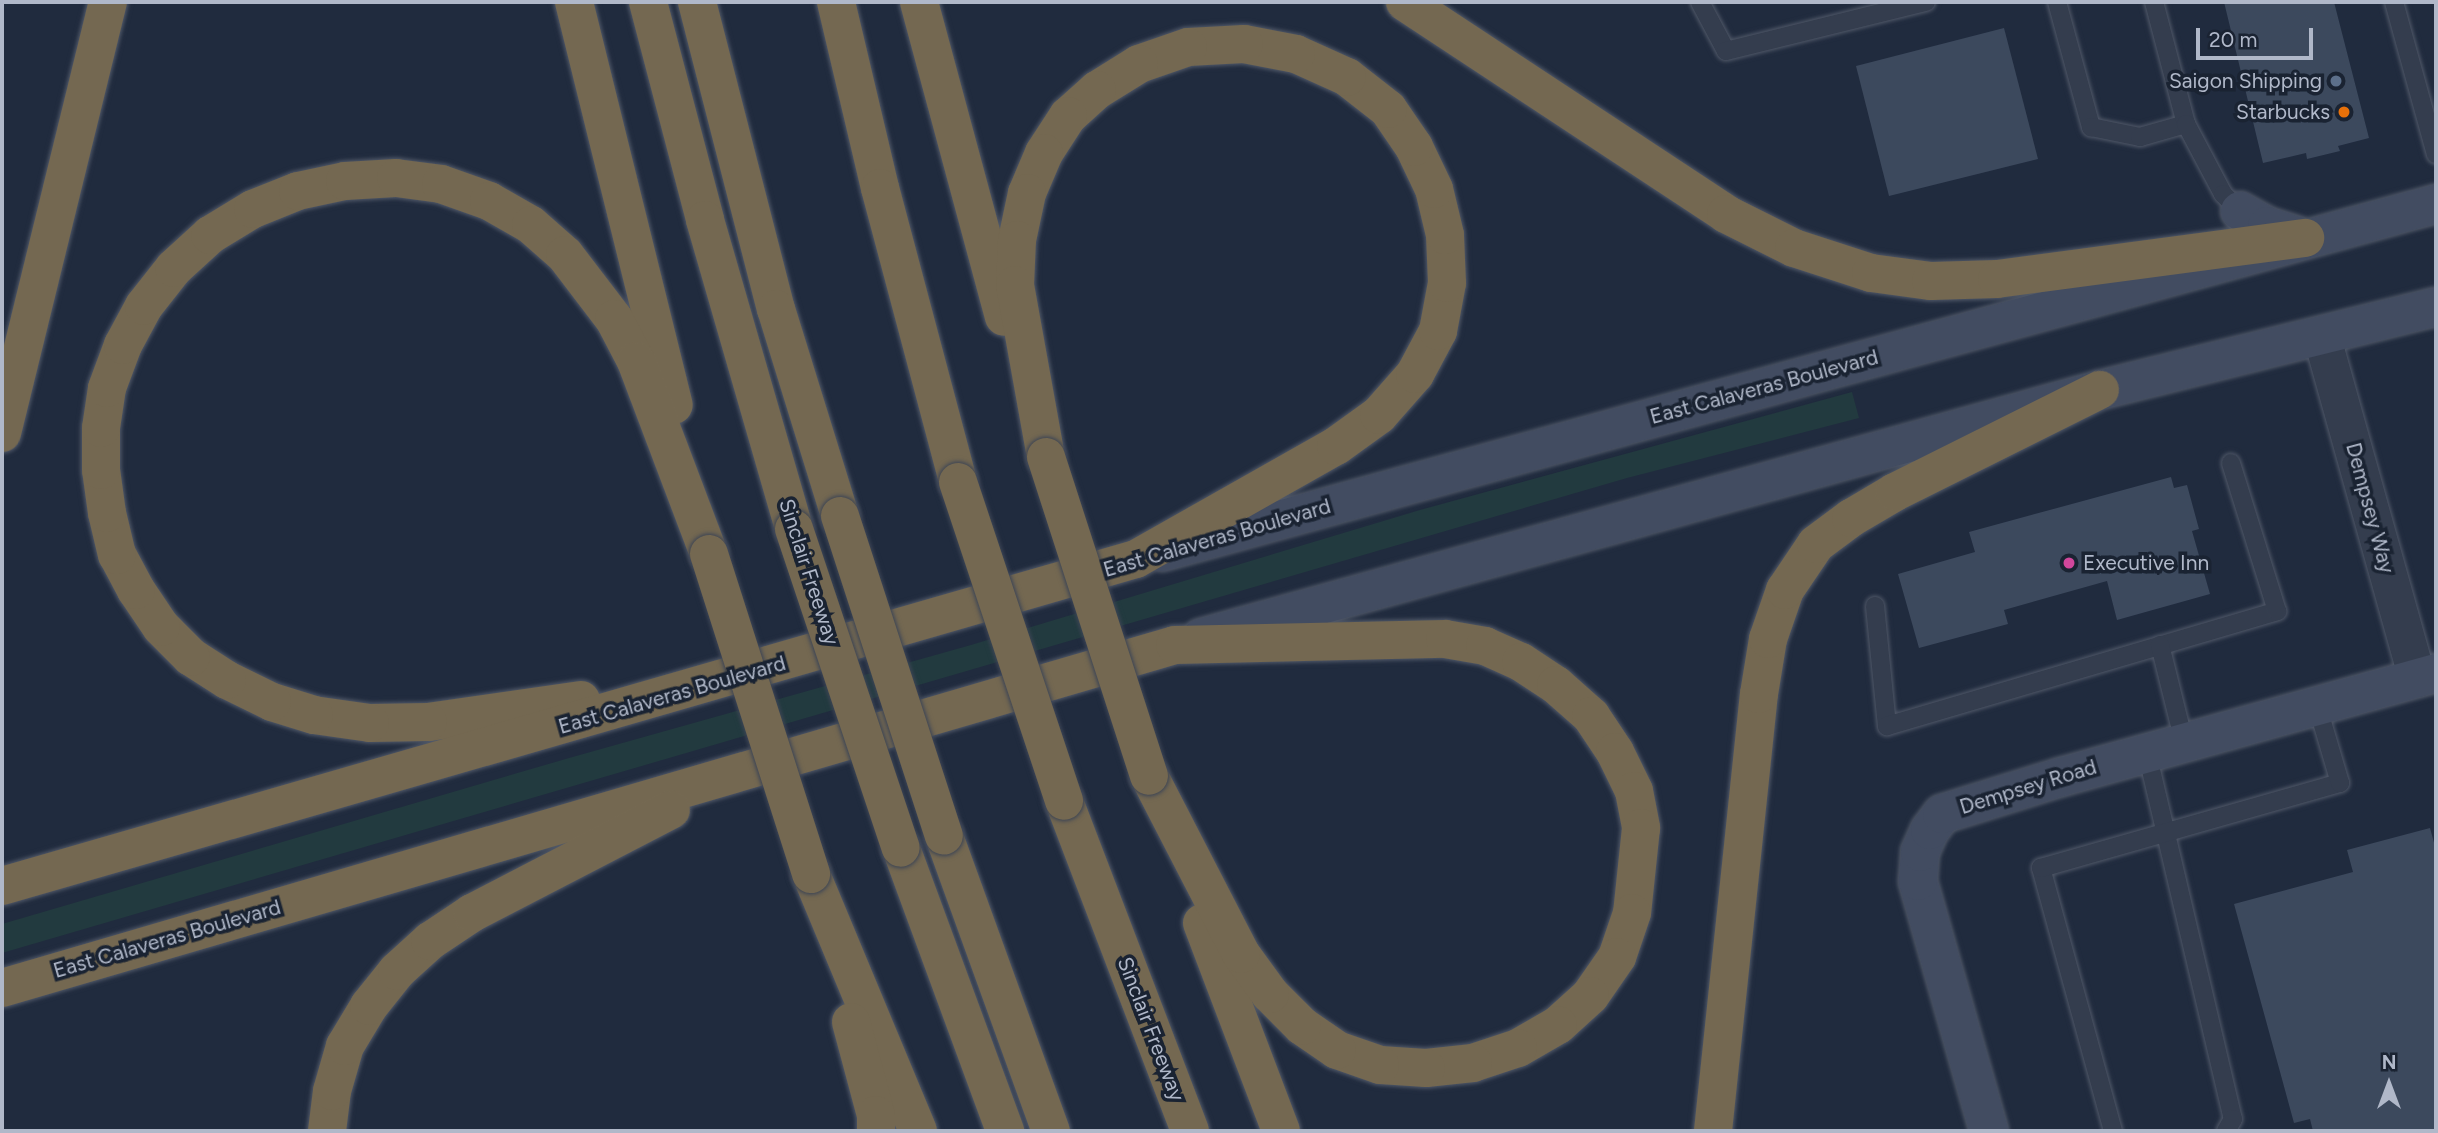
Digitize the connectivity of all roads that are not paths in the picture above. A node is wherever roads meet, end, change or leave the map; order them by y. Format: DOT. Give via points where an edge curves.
graph roads {
  1 [pos="108,2"];
  2 [pos="574,2"];
  3 [pos="649,2"];
  4 [pos="696,2"];
  5 [pos="836,2"];
  6 [pos="919,2"];
  7 [pos="1405,2"];
  8 [pos="1700,2"];
  9 [pos="1926,2"];
  10 [pos="2057,2"];
  11 [pos="2154,2"];
  12 [pos="2394,2"];
  13 [pos="2186,124"];
  14 [pos="2436,154"];
  15 [pos="2436,204"];
  16 [pos="2240,211"];
  17 [pos="2305,238"];
  18 [pos="2436,307"];
  19 [pos="2322,338"];
  20 [pos="2100,390"];
  21 [pos="2,433"];
  22 [pos="1046,457"];
  23 [pos="2231,463"];
  24 [pos="709,554"];
  25 [pos="1136,559"];
  26 [pos="1875,606"];
  27 [pos="1175,645"];
  28 [pos="2160,645"];
  29 [pos="2426,676"];
  30 [pos="722,681"];
  31 [pos="2317,705"];
  32 [pos="2184,743"];
  33 [pos="2147,753"];
  34 [pos="750,769"];
  35 [pos="1149,776"];
  36 [pos="2166,831"];
  37 [pos="810,874"];
  38 [pos="2,886"];
  39 [pos="2,988"];
  40 [pos="327,1131"];
  41 [pos="876,1131"];
  42 [pos="918,1131"];
  43 [pos="1005,1131"];
  44 [pos="1051,1131"];
  45 [pos="1190,1131"];
  46 [pos="1281,1131"];
  47 [pos="1713,1131"];
  48 [pos="1989,1131"];
  49 [pos="2113,1131"];
  50 [pos="2226,1131"];
  1 -- 21 [label="highway"];
  2 -- 24 [label="highway"];
  3 -- 43 [label="highway, Sinclair Freeway, bridge" via="705,220 794,529 901,848"];
  4 -- 44 [label="highway, bridge" via="776,309 839,516 944,836"];
  5 -- 45 [label="highway, Sinclair Freeway, bridge" via="958,482 1064,801"];
  6 -- 22 [label="highway" via="986,257"];
  7 -- 17 [label="highway" via="1726,214 1794,248 1871,274 1931,281 1997,279"];
  8 -- 9 [label="lane" via="1726,51"];
  10 -- 13 [label="lane" via="2091,127 2140,137"];
  11 -- 13 [label="lane"];
  12 -- 14 [label="lane"];
  13 -- 16 [label="lane" via="2223,194"];
  15 -- 17 [label="main road, East Calaveras Boulevard"];
  16 -- 17 [label="main road"];
  17 -- 25 [label="main road, East Calaveras Boulevard"];
  18 -- 19 [label="main road, East Calaveras Boulevard"];
  19 -- 20 [label="main road, East Calaveras Boulevard"];
  19 -- 29 [label="street, Dempsey Way"];
  20 -- 27 [label="main road, East Calaveras Boulevard"];
  20 -- 47 [label="highway" via="1851,518 1816,544 1785,590 1768,639 1759,694"];
  22 -- 25 [label="highway" via="1015,285 1017,240 1027,193 1044,153 1068,116 1097,90 1139,64 1188,47 1244,44 1296,54 1347,77 1388,109 1415,147 1434,189 1445,235 1447,283 1438,331 1416,373 1379,415 1336,446"];
  22 -- 35 [label="highway, bridge"];
  23 -- 28 [label="lane" via="2277,611"];
  24 -- 30 [label="highway" via="636,361 591,285 531,225 489,201 441,184 396,178 345,181 298,191 210,235 174,268 144,306 107,388 101,470 117,555 161,627 191,657 272,702 314,715 370,723 428,722"];
  24 -- 37 [label="highway, bridge"];
  25 -- 30 [label="highway, East Calaveras Boulevard"];
  26 -- 28 [label="lane" via="1887,726"];
  27 -- 34 [label="highway, East Calaveras Boulevard"];
  27 -- 35 [label="highway" via="1444,639 1485,646 1521,662 1591,716 1634,790 1641,828 1632,913 1617,957 1590,996 1558,1025 1518,1048 1473,1063 1426,1068 1380,1065 1337,1050 1301,1026 1270,994 1241,954"];
  28 -- 32 [label="lane"];
  29 -- 31 [label="main road, Dempsey Road"];
  30 -- 38 [label="highway, East Calaveras Boulevard"];
  31 -- 32 [label="main road, Dempsey Road"];
  31 -- 36 [label="lane" via="2340,783"];
  32 -- 33 [label="main road, Dempsey Road"];
  33 -- 36 [label="lane"];
  33 -- 48 [label="main road, Dempsey Road" via="1942,814 1920,852 1919,881"];
  34 -- 39 [label="highway, East Calaveras Boulevard"];
  34 -- 40 [label="highway" via="472,913 430,941 383,989 345,1046"];
  35 -- 46 [label="highway"];
  36 -- 49 [label="lane" via="2041,868"];
  36 -- 50 [label="lane" via="2233,1119"];
  37 -- 41 [label="highway" via="876,1115"];
  37 -- 42 [label="highway"];
}
